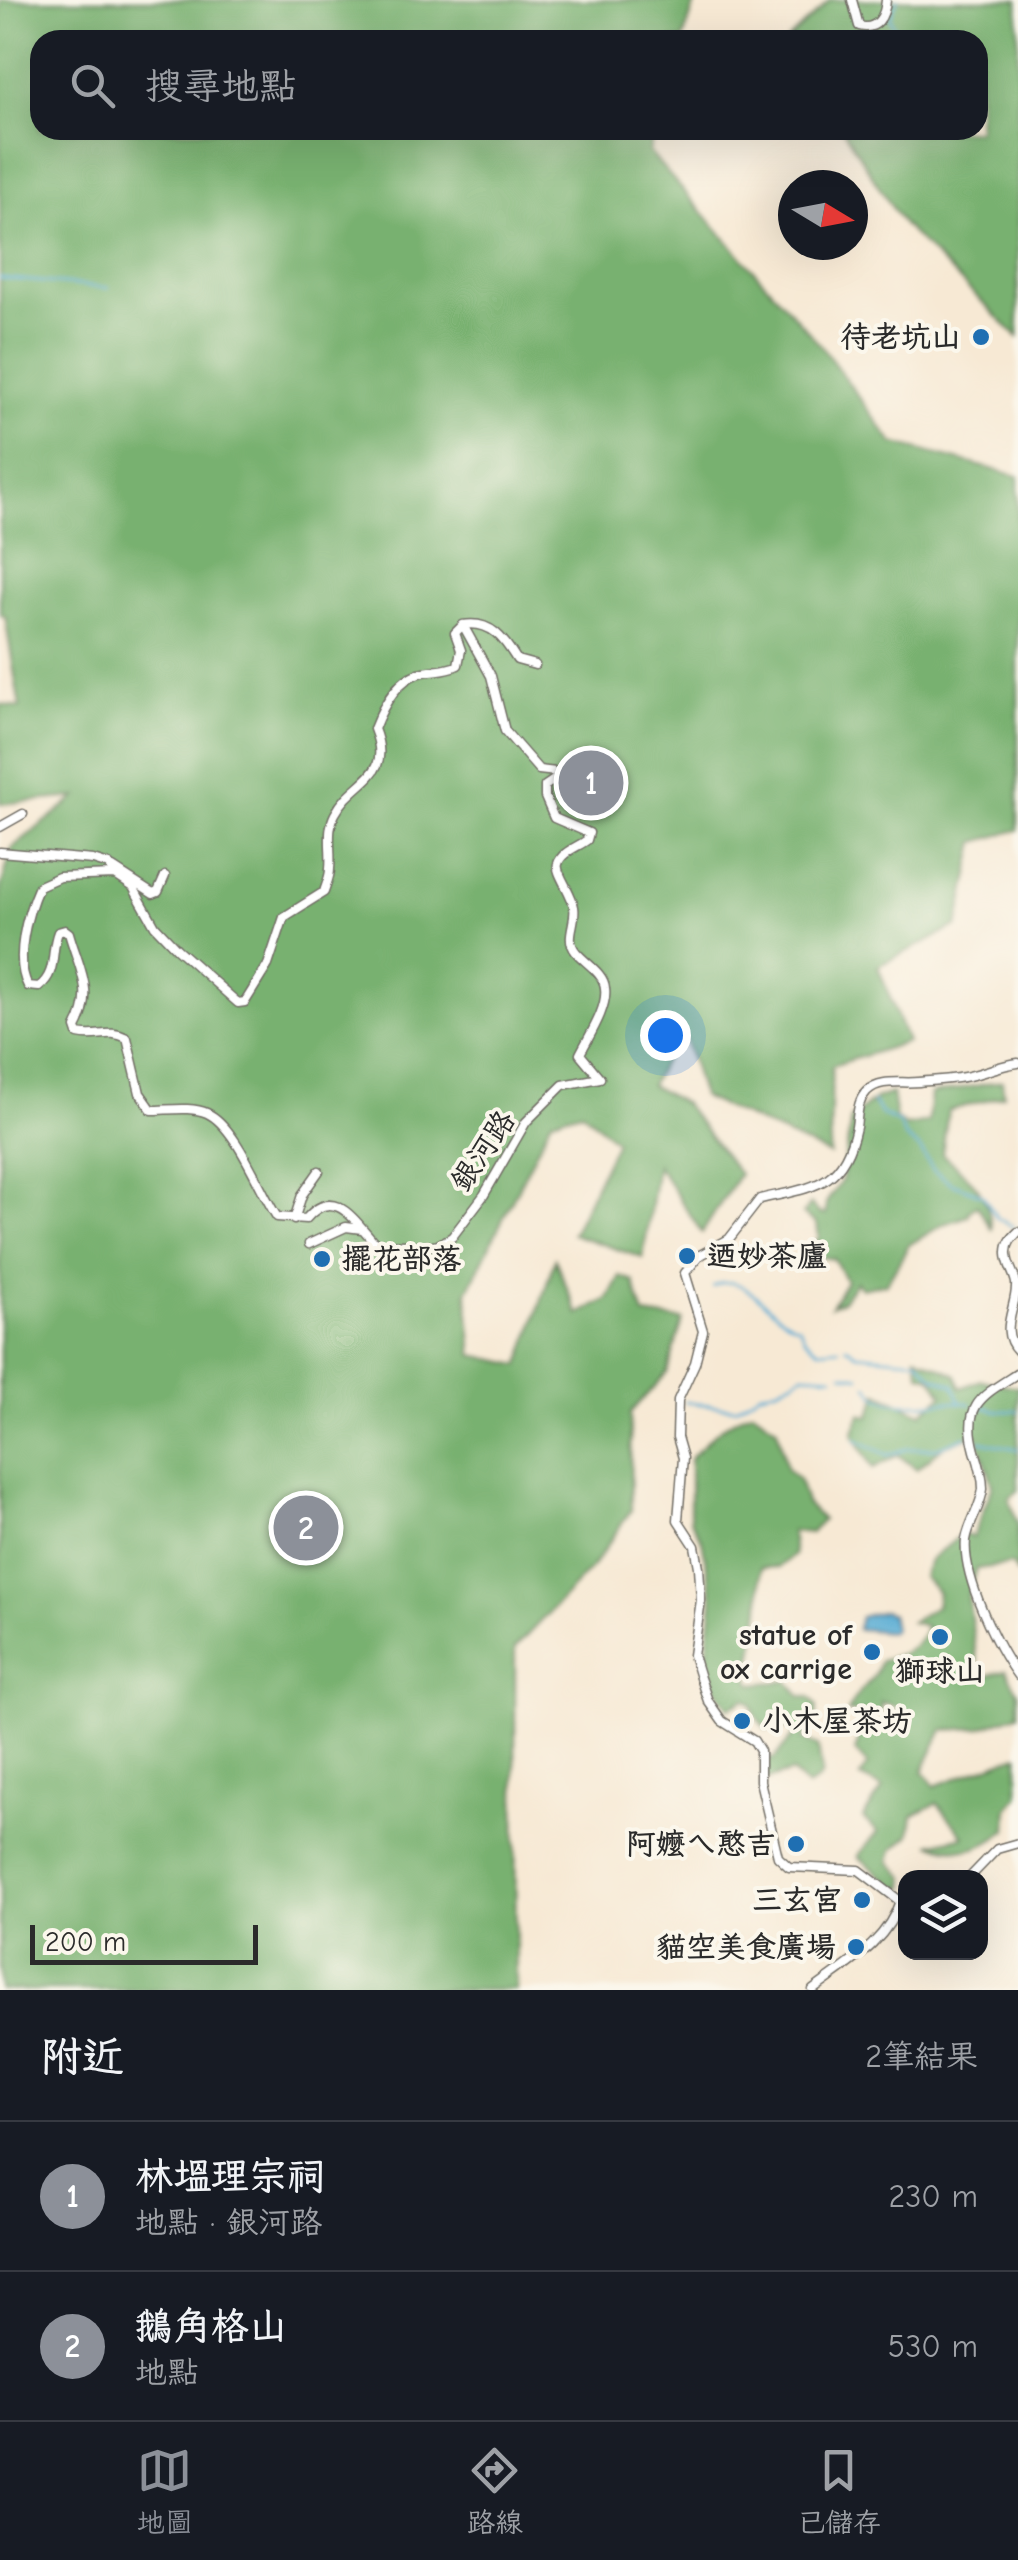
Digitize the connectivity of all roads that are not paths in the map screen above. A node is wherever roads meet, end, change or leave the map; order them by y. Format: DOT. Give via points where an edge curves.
graph roads {
  1 [pos="852,0"];
  2 [pos="886,0"];
  3 [pos="463,625"];
  4 [pos="535,664"];
  5 [pos="23,814"];
  6 [pos="0,827"];
  7 [pos="0,852"];
  8 [pos="109,866"];
  9 [pos="115,876"];
  10 [pos="165,876"];
  11 [pos="1018,1064"];
  12 [pos="320,1172"];
  13 [pos="294,1220"];
  14 [pos="362,1229"];
  15 [pos="1018,1232"];
  16 [pos="309,1244"];
  17 [pos="1018,1351"];
  18 [pos="1018,1374"];
  19 [pos="1018,1676"];
  20 [pos="1018,1844"];
  21 [pos="977,1870"];
  22 [pos="898,1897"];
  23 [pos="898,1911"];
  24 [pos="813,1990"];
  1 -- 2 [label="street" via="854,18 867,28 877,24"];
  3 -- 4 [label="street" via="481,624 502,636 517,660"];
  3 -- 9 [label="street" via="455,633 458,664 417,674 384,704 374,729 380,763 330,826 324,892 284,917 246,1002 234,1000 177,949 132,887"];
  3 -- 14 [label="street, 銀河路" via="490,676 504,731 539,770 564,773 545,786 554,818 589,834 564,854 558,872 574,904 574,950 604,981 602,1007 580,1054 600,1078 563,1085 526,1122 452,1237 436,1246 376,1244"];
  5 -- 6 [label="street"];
  7 -- 8 [label="street"];
  8 -- 9 [label="street"];
  8 -- 10 [label="street" via="154,894"];
  9 -- 13 [label="street" via="59,877 39,886 21,973 28,986 39,987 54,964 58,932 70,933 87,986 78,1034 127,1038 140,1093 152,1110 208,1113 250,1164 277,1217"];
  11 -- 22 [label="street" via="869,1089 860,1100 844,1164 815,1186 760,1199 729,1239 700,1254 686,1272 704,1331 678,1400 678,1520 695,1546 702,1600 692,1655 722,1721 760,1751 778,1858 790,1867 859,1870"];
  12 -- 13 [label="street"];
  13 -- 14 [label="street, 銀河路" via="326,1203"];
  14 -- 16 [label="street" via="346,1226"];
  15 -- 17 [label="street" via="1006,1250 1016,1285 1010,1343"];
  18 -- 19 [label="street" via="972,1412 983,1488 966,1546 978,1601"];
  20 -- 21 [label="street" via="997,1849"];
  23 -- 24 [label="street" via="877,1942"];
}
